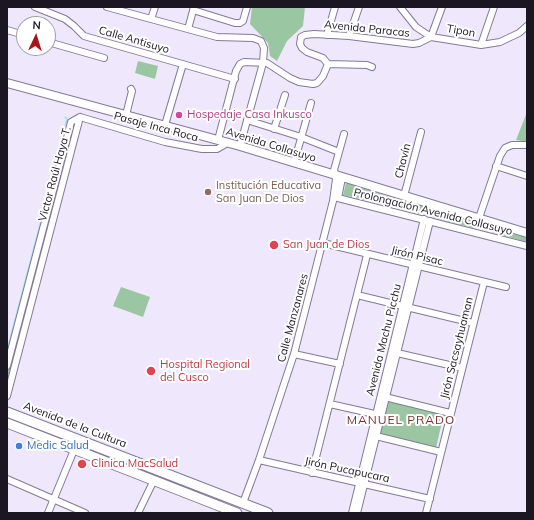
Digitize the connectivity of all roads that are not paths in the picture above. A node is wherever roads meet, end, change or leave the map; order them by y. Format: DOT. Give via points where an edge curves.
graph roads {
  1 [pos="107,7"];
  2 [pos="155,7"];
  3 [pos="247,7"];
  4 [pos="335,7"];
  5 [pos="359,7"];
  6 [pos="400,7"];
  7 [pos="442,7"];
  8 [pos="494,7"];
  9 [pos="39,8"];
  10 [pos="118,8"];
  11 [pos="193,9"];
  12 [pos="151,19"];
  13 [pos="527,26"];
  14 [pos="188,29"];
  15 [pos="327,35"];
  16 [pos="349,36"];
  17 [pos="431,37"];
  18 [pos="56,44"];
  19 [pos="481,45"];
  20 [pos="104,58"];
  21 [pos="263,63"];
  22 [pos="183,64"];
  23 [pos="328,64"];
  24 [pos="372,67"];
  25 [pos="235,79"];
  26 [pos="7,83"];
  27 [pos="131,89"];
  28 [pos="285,95"];
  29 [pos="311,103"];
  30 [pos="126,116"];
  31 [pos="80,117"];
  32 [pos="247,120"];
  33 [pos="165,125"];
  34 [pos="274,129"];
  35 [pos="421,132"];
  36 [pos="344,134"];
  37 [pos="301,137"];
  38 [pos="222,141"];
  39 [pos="527,145"];
  40 [pos="240,146"];
  41 [pos="338,152"];
  42 [pos="62,154"];
  43 [pos="70,156"];
  44 [pos="294,163"];
  45 [pos="496,166"];
  46 [pos="527,176"];
  47 [pos="339,177"];
  48 [pos="404,196"];
  49 [pos="336,197"];
  50 [pos="478,218"];
  51 [pos="427,220"];
  52 [pos="527,233"];
  53 [pos="323,244"];
  54 [pos="527,246"];
  55 [pos="368,255"];
  56 [pos="415,266"];
  57 [pos="484,282"];
  58 [pos="506,287"];
  59 [pos="357,295"];
  60 [pos="405,308"];
  61 [pos="473,323"];
  62 [pos="394,352"];
  63 [pos="294,354"];
  64 [pos="340,364"];
  65 [pos="7,366"];
  66 [pos="462,368"];
  67 [pos="7,396"];
  68 [pos="385,397"];
  69 [pos="330,404"];
  70 [pos="7,412"];
  71 [pos="450,413"];
  72 [pos="378,415"];
  73 [pos="7,423"];
  74 [pos="376,436"];
  75 [pos="74,450"];
  76 [pos="441,452"];
  77 [pos="259,460"];
  78 [pos="312,473"];
  79 [pos="7,479"];
  80 [pos="154,480"];
  81 [pos="361,483"];
  82 [pos="54,499"];
  83 [pos="430,499"];
  84 [pos="243,503"];
  85 [pos="233,512"];
  86 [pos="48,513"];
  87 [pos="85,513"];
  88 [pos="138,513"];
  89 [pos="268,513"];
  90 [pos="352,513"];
  91 [pos="357,513"];
  92 [pos="426,513"];
  1 -- 10 [label="street"];
  2 -- 12 [label="street"];
  3 -- 11 [label="street" via="240,23"];
  4 -- 15 [label="street"];
  5 -- 16 [label="street"];
  6 -- 17 [label="street, Tipon" via="416,27"];
  7 -- 17 [label="street"];
  8 -- 19 [label="street"];
  9 -- 22 [label="street, Calle Antisuyo" via="65,19 84,36"];
  10 -- 12 [label="street"];
  11 -- 14 [label="street"];
  12 -- 14 [label="street"];
  13 -- 19 [label="street, Tipon" via="520,33 500,42"];
  14 -- 21 [label="street" via="219,38 253,38 262,41"];
  15 -- 16 [label="street, Avenida Paracas"];
  15 -- 23 [label="street, Avenida Paracas" via="305,35 301,37 300,44 307,52 323,58"];
  16 -- 17 [label="street, Avenida Paracas" via="413,44"];
  17 -- 19 [label="street, Tipon"];
  18 -- 20 [label="street"];
  21 -- 23 [label="street" via="299,82 314,84 323,76"];
  21 -- 25 [label="street" via="240,64"];
  21 -- 32 [label="street"];
  22 -- 25 [label="street, Calle Antisuyo"];
  22 -- 33 [label="street"];
  23 -- 24 [label="street"];
  25 -- 38 [label="street"];
  26 -- 30 [label="main road, Avenida Collasuyo"];
  27 -- 30 [label="street"];
  28 -- 34 [label="street"];
  29 -- 37 [label="street"];
  30 -- 33 [label="main road, Avenida Collasuyo"];
  31 -- 38 [label="street, Pasaje Inca Roca" via="164,142 202,149 217,149 224,145"];
  31 -- 42 [label="street, Victor Raúl Haya T." via="71,122"];
  31 -- 43 [label="street, Victor Raúl Haya T."];
  32 -- 34 [label="street"];
  32 -- 40 [label="street"];
  33 -- 38 [label="main road, Avenida Collasuyo"];
  34 -- 37 [label="street"];
  35 -- 48 [label="street, Chavín"];
  36 -- 41 [label="street, Calle Manzanares"];
  37 -- 41 [label="street"];
  37 -- 44 [label="street"];
  38 -- 40 [label="main road, Avenida Collasuyo"];
  39 -- 45 [label="street" via="512,145 505,148"];
  40 -- 44 [label="main road, Avenida Collasuyo"];
  41 -- 47 [label="street, Calle Manzanares" via="334,170"];
  42 -- 43 [label="street"];
  42 -- 65 [label="street, Victor Raúl Haya T."];
  43 -- 67 [label="street, Victor Raúl Haya T."];
  44 -- 47 [label="main road, Avenida Collasuyo"];
  45 -- 46 [label="street"];
  45 -- 50 [label="street"];
  47 -- 48 [label="main road, Avenida Collasuyo"];
  47 -- 49 [label="street, Calle Manzanares"];
  48 -- 50 [label="main road, Avenida Collasuyo"];
  49 -- 51 [label="street, Prolongación Avenida Collasuyo"];
  49 -- 53 [label="street, Calle Manzanares"];
  50 -- 52 [label="main road, Avenida Collasuyo"];
  51 -- 54 [label="street, Prolongación Avenida Collasuyo"];
  51 -- 56 [label="street, Avenida Machu Picchu"];
  53 -- 55 [label="street, Jirón Pisac"];
  53 -- 63 [label="street, Calle Manzanares"];
  55 -- 56 [label="street, Jirón Pisac"];
  55 -- 59 [label="street"];
  56 -- 57 [label="street, Jirón Pisac"];
  56 -- 60 [label="street, Avenida Machu Picchu"];
  57 -- 58 [label="street, Jirón Pisac"];
  57 -- 61 [label="street, Jirón Sacsayhuaman"];
  59 -- 60 [label="street"];
  59 -- 64 [label="street"];
  60 -- 61 [label="street"];
  60 -- 62 [label="street, Avenida Machu Picchu"];
  61 -- 66 [label="street, Jirón Sacsayhuaman"];
  62 -- 66 [label="street"];
  62 -- 68 [label="street, Avenida Machu Picchu"];
  62 -- 72 [label="street, Avenida Machu Picchu"];
  63 -- 64 [label="street"];
  63 -- 77 [label="street, Calle Manzanares"];
  64 -- 69 [label="street"];
  66 -- 71 [label="street, Jirón Sacsayhuaman"];
  68 -- 71 [label="street"];
  68 -- 72 [label="street, Avenida Machu Picchu"];
  69 -- 72 [label="street"];
  69 -- 78 [label="street"];
  70 -- 84 [label="highway, Avenida de la Cultura"];
  71 -- 76 [label="street, Jirón Sacsayhuaman"];
  72 -- 74 [label="street, Avenida Machu Picchu"];
  72 -- 81 [label="street, Avenida Machu Picchu"];
  73 -- 75 [label="highway, Avenida de la Cultura"];
  74 -- 76 [label="street"];
  74 -- 81 [label="street, Avenida Machu Picchu"];
  75 -- 80 [label="highway, Avenida de la Cultura"];
  75 -- 82 [label="street"];
  76 -- 83 [label="street, Jirón Sacsayhuaman"];
  77 -- 78 [label="street, Jirón Pucapucara"];
  77 -- 84 [label="street, Calle Manzanares"];
  78 -- 81 [label="street, Jirón Pucapucara"];
  79 -- 82 [label="street"];
  80 -- 85 [label="highway, Avenida de la Cultura"];
  80 -- 88 [label="street"];
  81 -- 83 [label="street, Jirón Pucapucara"];
  81 -- 90 [label="street, Avenida Machu Picchu"];
  81 -- 91 [label="street, Avenida Machu Picchu"];
  82 -- 86 [label="street"];
  82 -- 87 [label="street"];
  83 -- 92 [label="street, Jirón Sacsayhuaman"];
  84 -- 89 [label="highway, Avenida de la Cultura"];
}
